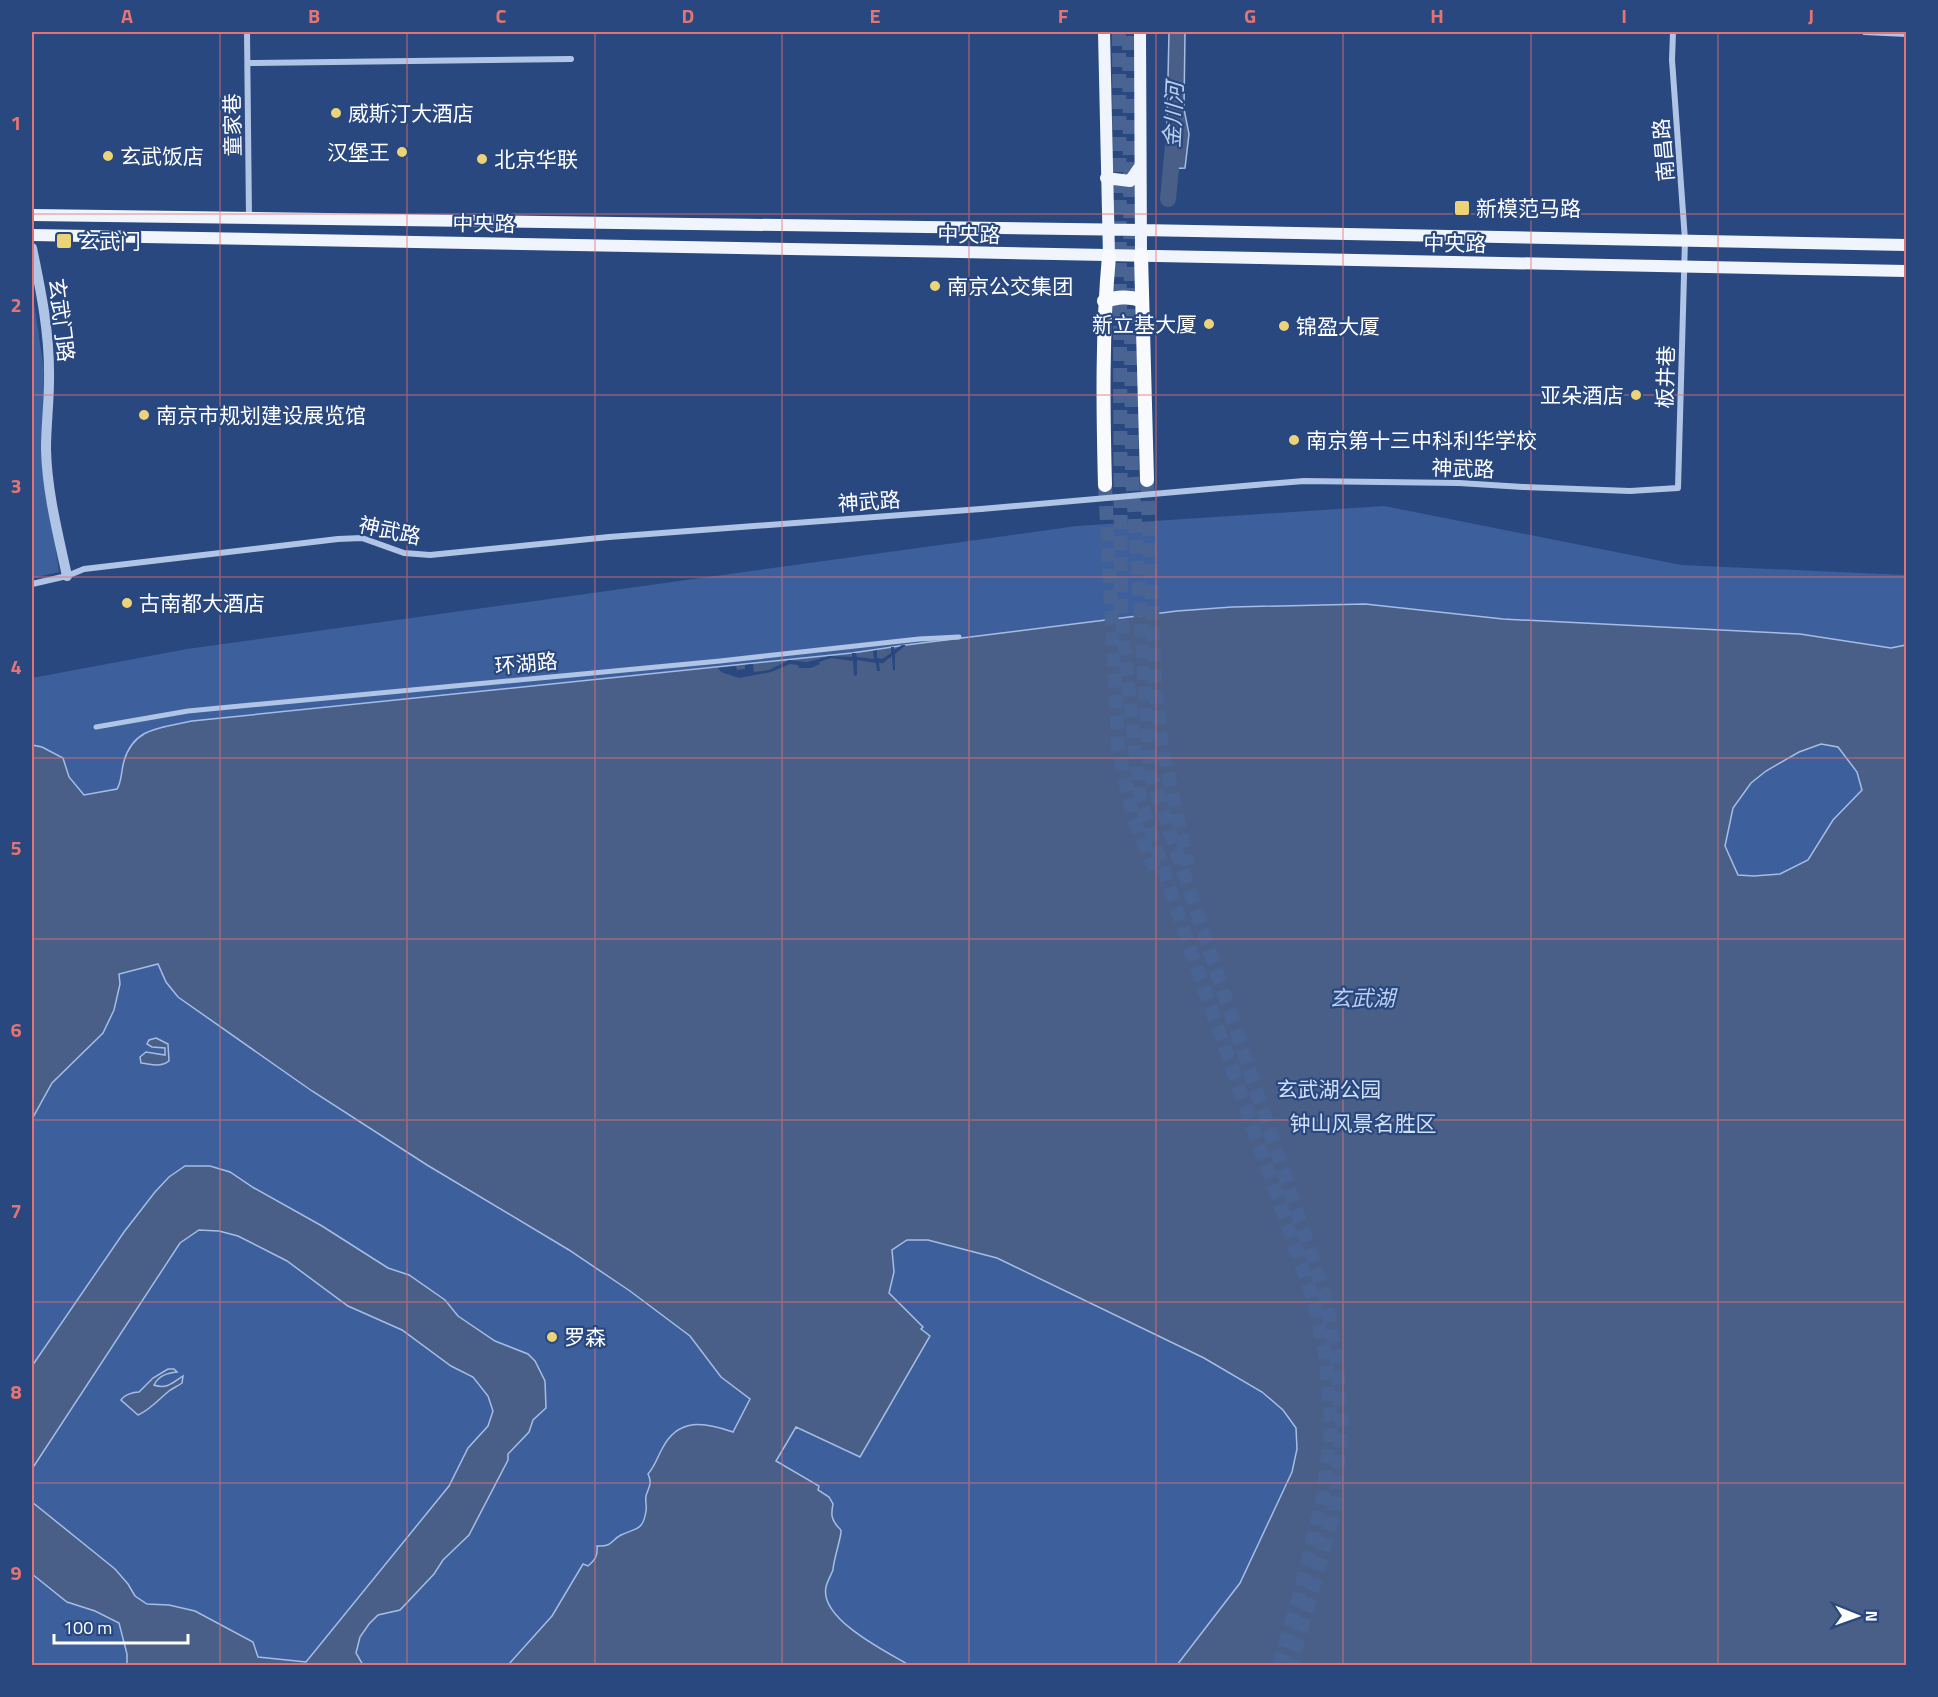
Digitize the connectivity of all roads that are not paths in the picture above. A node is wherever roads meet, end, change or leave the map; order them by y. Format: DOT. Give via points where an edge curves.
graph roads {
  1 [pos="247,32"];
  2 [pos="1104,32"];
  3 [pos="1140,32"];
  4 [pos="1673,32"];
  5 [pos="1865,32"];
  6 [pos="1906,34"];
  7 [pos="571,59"];
  8 [pos="248,63"];
  9 [pos="1139,168"];
  10 [pos="1106,178"];
  11 [pos="32,215"];
  12 [pos="249,218"];
  13 [pos="1141,230"];
  14 [pos="1108,231"];
  15 [pos="32,235"];
  16 [pos="1685,240"];
  17 [pos="1906,245"];
  18 [pos="32,248"];
  19 [pos="1141,255"];
  20 [pos="1108,256"];
  21 [pos="1685,267"];
  22 [pos="1906,271"];
  23 [pos="1142,300"];
  24 [pos="1104,301"];
  25 [pos="1147,480"];
  26 [pos="1105,485"];
  27 [pos="1678,488"];
  28 [pos="67,576"];
  29 [pos="32,584"];
  30 [pos="959,637"];
  31 [pos="96,727"];
  1 -- 8 [label="street, 童家巷"];
  2 -- 10 [label="main road"];
  3 -- 9 [label="main road"];
  4 -- 16 [label="street, 南昌路"];
  5 -- 6 [label="street"];
  7 -- 8 [label="street"];
  8 -- 12 [label="street, 童家巷"];
  9 -- 10 [label="main road" via="1130,181"];
  9 -- 13 [label="main road"];
  10 -- 14 [label="main road"];
  11 -- 12 [label="main road, 中央路"];
  12 -- 14 [label="main road, 中央路"];
  13 -- 14 [label="main road, 中央路"];
  13 -- 16 [label="main road, 中央路"];
  13 -- 19 [label="main road"];
  14 -- 20 [label="main road"];
  15 -- 20 [label="main road, 中央路"];
  16 -- 17 [label="main road, 中央路"];
  16 -- 21 [label="street, 南昌路"];
  18 -- 28 [label="street, 玄武门路" via="48,359 46,449 50,491"];
  19 -- 20 [label="main road, 中央路"];
  19 -- 21 [label="main road, 中央路"];
  19 -- 23 [label="highway"];
  20 -- 24 [label="highway"];
  21 -- 22 [label="main road, 中央路"];
  21 -- 27 [label="street, 板井巷"];
  23 -- 24 [label="highway" via="1118,297"];
  23 -- 25 [label="highway"];
  24 -- 26 [label="highway"];
  27 -- 28 [label="street, 神武路, bridge" via="1630,491 1304,481 430,555 404,553 362,538 338,538 84,569"];
  28 -- 29 [label="street, 神武路"];
  30 -- 31 [label="street, 环湖路" via="188,711"];
}
